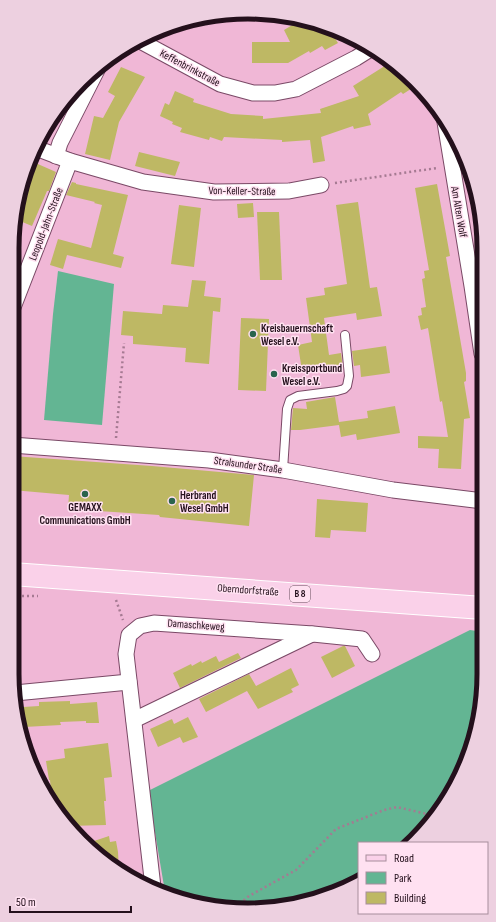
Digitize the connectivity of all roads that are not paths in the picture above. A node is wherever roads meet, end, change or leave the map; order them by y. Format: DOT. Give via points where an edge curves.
graph roads {
  1 [pos="145,44"];
  2 [pos="365,52"];
  3 [pos="91,81"];
  4 [pos="447,135"];
  5 [pos="41,150"];
  6 [pos="63,159"];
  7 [pos="322,185"];
  8 [pos="19,289"];
  9 [pos="477,320"];
  10 [pos="345,335"];
  11 [pos="19,445"];
  12 [pos="283,470"];
  13 [pos="477,500"];
  14 [pos="19,575"];
  15 [pos="477,608"];
  16 [pos="313,634"];
  17 [pos="372,654"];
  18 [pos="129,682"];
  19 [pos="19,693"];
  20 [pos="134,720"];
  21 [pos="152,882"];
  1 -- 2 [label="street, Keffenbrinkstraße" via="220,84 254,92 275,93 296,89"];
  3 -- 6 [label="street, Leopold-Jahn-Straße" via="60,143"];
  4 -- 9 [label="street, Am Alten Wolf"];
  5 -- 6 [label="street, Von-Keller-Straße"];
  6 -- 7 [label="street, Von-Keller-Straße" via="143,182 214,192 289,191"];
  6 -- 8 [label="street, Leopold-Jahn-Straße"];
  10 -- 12 [label="lane" via="350,376 347,386 337,391 298,396 290,400 287,409"];
  11 -- 12 [label="street, Stralsunder Straße" via="209,460"];
  12 -- 13 [label="street, Stralsunder Straße" via="393,490"];
  14 -- 15 [label="main road, Oberndorfstraße / B 8"];
  16 -- 17 [label="street, Damaschkeweg" via="362,639"];
  16 -- 18 [label="street, Damaschkeweg" via="154,623 140,626 129,635 126,654"];
  16 -- 20 [label="street"];
  18 -- 19 [label="street"];
  18 -- 20 [label="street"];
  20 -- 21 [label="street"];
}
